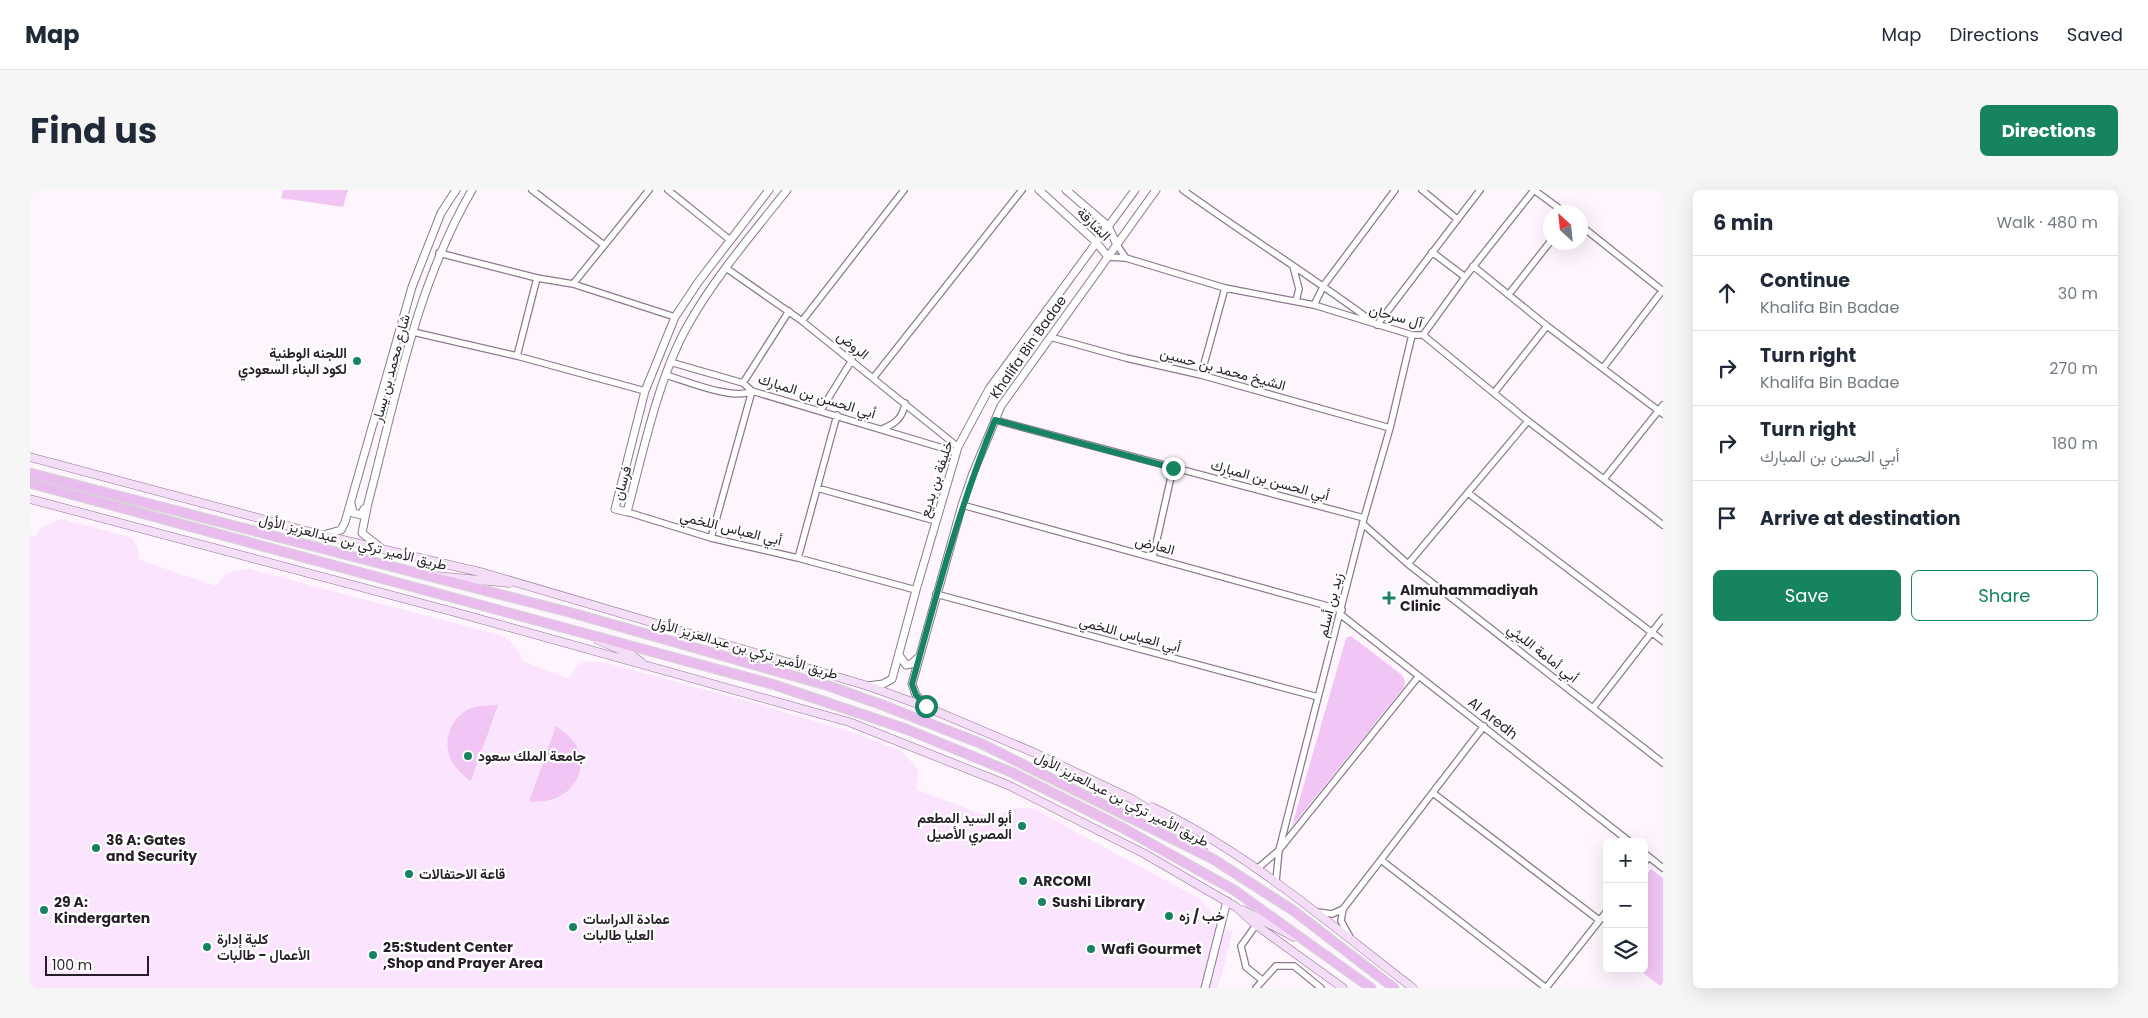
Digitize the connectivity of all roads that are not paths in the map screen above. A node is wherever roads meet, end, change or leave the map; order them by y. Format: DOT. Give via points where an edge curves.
graph roads {
  1 [pos="456,190"];
  2 [pos="472,190"];
  3 [pos="532,190"];
  4 [pos="649,190"];
  5 [pos="669,190"];
  6 [pos="769,190"];
  7 [pos="787,190"];
  8 [pos="904,190"];
  9 [pos="1022,190"];
  10 [pos="1039,190"];
  11 [pos="1066,190"];
  12 [pos="1135,190"];
  13 [pos="1156,190"];
  14 [pos="1183,190"];
  15 [pos="1395,190"];
  16 [pos="1422,190"];
  17 [pos="1480,190"];
  18 [pos="1534,190"];
  19 [pos="1554,205"];
  20 [pos="1458,219"];
  21 [pos="1108,226"];
  22 [pos="1588,232"];
  23 [pos="730,240"];
  24 [pos="1096,242"];
  25 [pos="604,245"];
  26 [pos="1117,245"];
  27 [pos="1544,250"];
  28 [pos="1432,252"];
  29 [pos="439,253"];
  30 [pos="1108,258"];
  31 [pos="1126,258"];
  32 [pos="1293,266"];
  33 [pos="1473,266"];
  34 [pos="726,268"];
  35 [pos="1465,277"];
  36 [pos="537,278"];
  37 [pos="573,284"];
  38 [pos="1324,285"];
  39 [pos="1225,288"];
  40 [pos="1662,291"];
  41 [pos="1509,294"];
  42 [pos="1296,301"];
  43 [pos="1314,305"];
  44 [pos="789,311"];
  45 [pos="676,317"];
  46 [pos="802,321"];
  47 [pos="1377,325"];
  48 [pos="1546,326"];
  49 [pos="413,332"];
  50 [pos="1412,335"];
  51 [pos="1422,335"];
  52 [pos="1050,337"];
  53 [pos="517,356"];
  54 [pos="852,360"];
  55 [pos="658,362"];
  56 [pos="1603,368"];
  57 [pos="668,369"];
  58 [pos="1201,375"];
  59 [pos="874,377"];
  60 [pos="743,383"];
  61 [pos="645,391"];
  62 [pos="752,391"];
  63 [pos="1494,393"];
  64 [pos="905,403"];
  65 [pos="821,410"];
  66 [pos="1662,410"];
  67 [pos="837,415"];
  68 [pos="995,420"];
  69 [pos="1528,421"];
  70 [pos="1390,428"];
  71 [pos="882,429"];
  72 [pos="957,450"];
  73 [pos="30,457"];
  74 [pos="1173,468"];
  75 [pos="30,473"];
  76 [pos="1604,480"];
  77 [pos="30,483"];
  78 [pos="817,488"];
  79 [pos="1468,493"];
  80 [pos="30,500"];
  81 [pos="351,500"];
  82 [pos="368,503"];
  83 [pos="962,505"];
  84 [pos="627,512"];
  85 [pos="936,521"];
  86 [pos="1364,521"];
  87 [pos="1663,524"];
  88 [pos="322,535"];
  89 [pos="711,538"];
  90 [pos="383,549"];
  91 [pos="1153,557"];
  92 [pos="798,558"];
  93 [pos="1408,564"];
  94 [pos="429,575"];
  95 [pos="520,583"];
  96 [pos="916,590"];
  97 [pos="936,594"];
  98 [pos="1341,612"];
  99 [pos="1663,618"];
  100 [pos="581,631"];
  101 [pos="1652,632"];
  102 [pos="1663,641"];
  103 [pos="899,655"];
  104 [pos="920,656"];
  105 [pos="647,665"];
  106 [pos="1418,677"];
  107 [pos="868,686"];
  108 [pos="1318,697"];
  109 [pos="926,706"];
  110 [pos="1593,708"];
  111 [pos="1484,726"];
  112 [pos="1663,763"];
  113 [pos="1433,793"];
  114 [pos="1132,799"];
  115 [pos="1625,838"];
  116 [pos="1279,850"];
  117 [pos="1648,856"];
  118 [pos="1213,859"];
  119 [pos="1381,860"];
  120 [pos="1663,868"];
  121 [pos="1258,869"];
  122 [pos="1276,882"];
  123 [pos="1227,901"];
  124 [pos="1236,907"];
  125 [pos="1342,909"];
  126 [pos="1314,912"];
  127 [pos="1603,916"];
  128 [pos="1599,920"];
  129 [pos="1256,925"];
  130 [pos="1352,942"];
  131 [pos="1333,960"];
  132 [pos="1262,980"];
  133 [pos="1205,988"];
  134 [pos="1256,988"];
  135 [pos="1321,988"];
  136 [pos="1343,988"];
  137 [pos="1371,988"];
  138 [pos="1394,988"];
  139 [pos="1413,988"];
  140 [pos="1546,988"];
  1 -- 81 [label="street, شارع محمد بن يسار" via="441,213 412,287"];
  2 -- 29 [label="street, شارع محمد بن يسار"];
  3 -- 25 [label="street"];
  4 -- 25 [label="street"];
  5 -- 23 [label="street"];
  6 -- 23 [label="street, فرسان"];
  7 -- 34 [label="street, فرسان"];
  8 -- 46 [label="street"];
  9 -- 59 [label="street"];
  10 -- 24 [label="street, الشارقة"];
  11 -- 21 [label="street, الشارقة"];
  12 -- 21 [label="street, خليفة بن بديع"];
  13 -- 26 [label="street, Khalifa Bin Badae"];
  14 -- 32 [label="street"];
  15 -- 38 [label="street"];
  16 -- 20 [label="street"];
  17 -- 20 [label="street"];
  18 -- 19 [label="street"];
  18 -- 33 [label="street"];
  20 -- 28 [label="street"];
  21 -- 24 [label="street, خليفة بن بديع"];
  21 -- 26 [label="street, الشارقة"];
  22 -- 40 [label="street"];
  23 -- 45 [label="street, فرسان"];
  24 -- 30 [label="street, الشارقة"];
  24 -- 72 [label="street, خليفة بن بديع" via="989,389"];
  25 -- 37 [label="street"];
  26 -- 30 [label="street, Khalifa Bin Badae"];
  26 -- 31 [label="street"];
  27 -- 41 [label="street"];
  28 -- 35 [label="street"];
  28 -- 47 [label="street"];
  29 -- 36 [label="street"];
  29 -- 49 [label="street, شارع محمد بن يسار"];
  30 -- 31 [label="street, آل سرحان"];
  30 -- 52 [label="street, Khalifa Bin Badae"];
  31 -- 39 [label="street, آل سرحان"];
  32 -- 38 [label="street"];
  32 -- 42 [label="street" via="1299,289"];
  33 -- 35 [label="street"];
  33 -- 41 [label="street"];
  34 -- 44 [label="street, الروض"];
  34 -- 57 [label="street, فرسان" via="688,324"];
  35 -- 51 [label="street"];
  36 -- 37 [label="street"];
  36 -- 53 [label="street"];
  37 -- 45 [label="street"];
  38 -- 43 [label="street"];
  38 -- 47 [label="street"];
  39 -- 42 [label="street, آل سرحان"];
  39 -- 58 [label="street"];
  40 -- 56 [label="street"];
  41 -- 48 [label="street"];
  42 -- 43 [label="street, آل سرحان"];
  43 -- 47 [label="street, آل سرحان"];
  44 -- 46 [label="street, الروض"];
  44 -- 60 [label="street"];
  45 -- 55 [label="street, فرسان"];
  46 -- 54 [label="street, الروض"];
  47 -- 50 [label="street, آل سرحان"];
  48 -- 56 [label="street"];
  48 -- 63 [label="street"];
  49 -- 53 [label="street"];
  49 -- 82 [label="street, شارع محمد بن يسار"];
  50 -- 51 [label="street, آل سرحان"];
  50 -- 70 [label="street, زيد بن أسلم"];
  51 -- 63 [label="street, آل سرحان"];
  52 -- 58 [label="street, الشيخ محمد بن حسين"];
  52 -- 68 [label="street, Khalifa Bin Badae" via="1001,406"];
  53 -- 61 [label="street"];
  54 -- 59 [label="street, الروض"];
  54 -- 65 [label="street"];
  55 -- 57 [label="street"];
  55 -- 61 [label="street, فرسان"];
  56 -- 66 [label="street"];
  57 -- 60 [label="street, أبي الحسن بن المبارك"];
  57 -- 62 [label="street" via="733,394"];
  57 -- 84 [label="street, فرسان"];
  58 -- 70 [label="street, الشيخ محمد بن حسين"];
  59 -- 64 [label="street, الروض"];
  60 -- 62 [label="street, أبي الحسن بن المبارك"];
  61 -- 84 [label="street, فرسان" via="615,509"];
  62 -- 65 [label="street, أبي الحسن بن المبارك"];
  62 -- 89 [label="street"];
  63 -- 69 [label="street, آل سرحان"];
  64 -- 71 [label="street" via="904,412 894,424"];
  64 -- 72 [label="street, الروض"];
  65 -- 67 [label="street, أبي الحسن بن المبارك"];
  66 -- 76 [label="street"];
  67 -- 71 [label="street, أبي الحسن بن المبارك"];
  67 -- 78 [label="street"];
  68 -- 74 [label="street, أبي الحسن بن المبارك"];
  68 -- 83 [label="street, Khalifa Bin Badae"];
  69 -- 76 [label="street, آل سرحان"];
  69 -- 79 [label="street"];
  70 -- 86 [label="street, زيد بن أسلم"];
  71 -- 72 [label="street, أبي الحسن بن المبارك"];
  72 -- 85 [label="street, خليفة بن بديع"];
  73 -- 88 [label="main road"];
  74 -- 86 [label="street, أبي الحسن بن المبارك"];
  74 -- 91 [label="street"];
  75 -- 94 [label="main road, طريق الأمير تركي بن عبدالعزيز الأول"];
  76 -- 87 [label="street, آل سرحان"];
  77 -- 100 [label="main road, طريق الأمير تركي بن عبدالعزيز الأول"];
  78 -- 85 [label="street"];
  78 -- 92 [label="street"];
  79 -- 93 [label="street"];
  79 -- 101 [label="street"];
  80 -- 105 [label="main road"];
  81 -- 82 [label="street" via="353,513 361,515"];
  81 -- 88 [label="street, شارع محمد بن يسار" via="341,530"];
  82 -- 90 [label="street, شارع محمد بن يسار" via="362,533"];
  83 -- 91 [label="street, العارض"];
  83 -- 97 [label="street, Khalifa Bin Badae"];
  84 -- 89 [label="street, أبي العباس اللخمي"];
  85 -- 96 [label="street, خليفة بن بديع"];
  86 -- 93 [label="street, أبي أمامة الليثي"];
  86 -- 98 [label="street, زيد بن أسلم"];
  88 -- 90 [label="main road"];
  89 -- 92 [label="street, أبي العباس اللخمي"];
  90 -- 95 [label="main road"];
  91 -- 98 [label="street, العارض"];
  92 -- 96 [label="street, أبي العباس اللخمي"];
  93 -- 110 [label="street, أبي أمامة الليثي"];
  94 -- 95 [label="main road"];
  94 -- 118 [label="main road, طريق الأمير تركي بن عبدالعزيز الأول" via="829,686 980,743"];
  95 -- 107 [label="main road"];
  96 -- 103 [label="street, خليفة بن بديع"];
  97 -- 104 [label="street, Khalifa Bin Badae"];
  97 -- 108 [label="street, أبي العباس اللخمي"];
  98 -- 106 [label="street, Al Aredh"];
  98 -- 108 [label="street, زيد بن أسلم"];
  99 -- 101 [label="street"];
  100 -- 105 [label="main road"];
  100 -- 131 [label="main road, طريق الأمير تركي بن عبدالعزيز الأول" via="841,706 1011,772 1124,828 1234,890"];
  101 -- 102 [label="street"];
  101 -- 110 [label="street"];
  103 -- 104 [label="street" via="906,664"];
  103 -- 107 [label="street, خليفة بن بديع" via="892,679"];
  104 -- 109 [label="street, Khalifa Bin Badae" via="912,684 916,695"];
  105 -- 123 [label="main road" via="849,722 931,753 1008,785 1145,854"];
  106 -- 111 [label="street, Al Aredh"];
  106 -- 116 [label="street"];
  107 -- 109 [label="main road"];
  108 -- 116 [label="street, زيد بن أسلم"];
  109 -- 114 [label="main road"];
  110 -- 112 [label="street, أبي أمامة الليثي"];
  111 -- 113 [label="street"];
  111 -- 115 [label="street, Al Aredh"];
  113 -- 119 [label="street"];
  113 -- 128 [label="street"];
  114 -- 118 [label="main road" via="1158,815"];
  114 -- 121 [label="main road" via="1204,833"];
  116 -- 121 [label="street"];
  116 -- 122 [label="street, زيد بن أسلم"];
  117 -- 120 [label="street"];
  118 -- 138 [label="main road, طريق الأمير تركي بن عبدالعزيز الأول" via="1294,911"];
  119 -- 125 [label="street"];
  119 -- 140 [label="street"];
  121 -- 122 [label="main road"];
  122 -- 126 [label="main road"];
  123 -- 124 [label="main road"];
  123 -- 133 [label="street"];
  124 -- 129 [label="main road"];
  124 -- 131 [label="main road"];
  125 -- 126 [label="street" via="1332,914"];
  125 -- 130 [label="street" via="1341,920"];
  126 -- 130 [label="main road"];
  127 -- 128 [label="street"];
  128 -- 140 [label="street"];
  129 -- 132 [label="street" via="1240,946 1246,967"];
  129 -- 136 [label="main road"];
  130 -- 139 [label="main road"];
  131 -- 137 [label="main road, طريق الأمير تركي بن عبدالعزيز الأول"];
  132 -- 134 [label="street"];
  132 -- 135 [label="street" via="1276,966 1294,966"];
}
